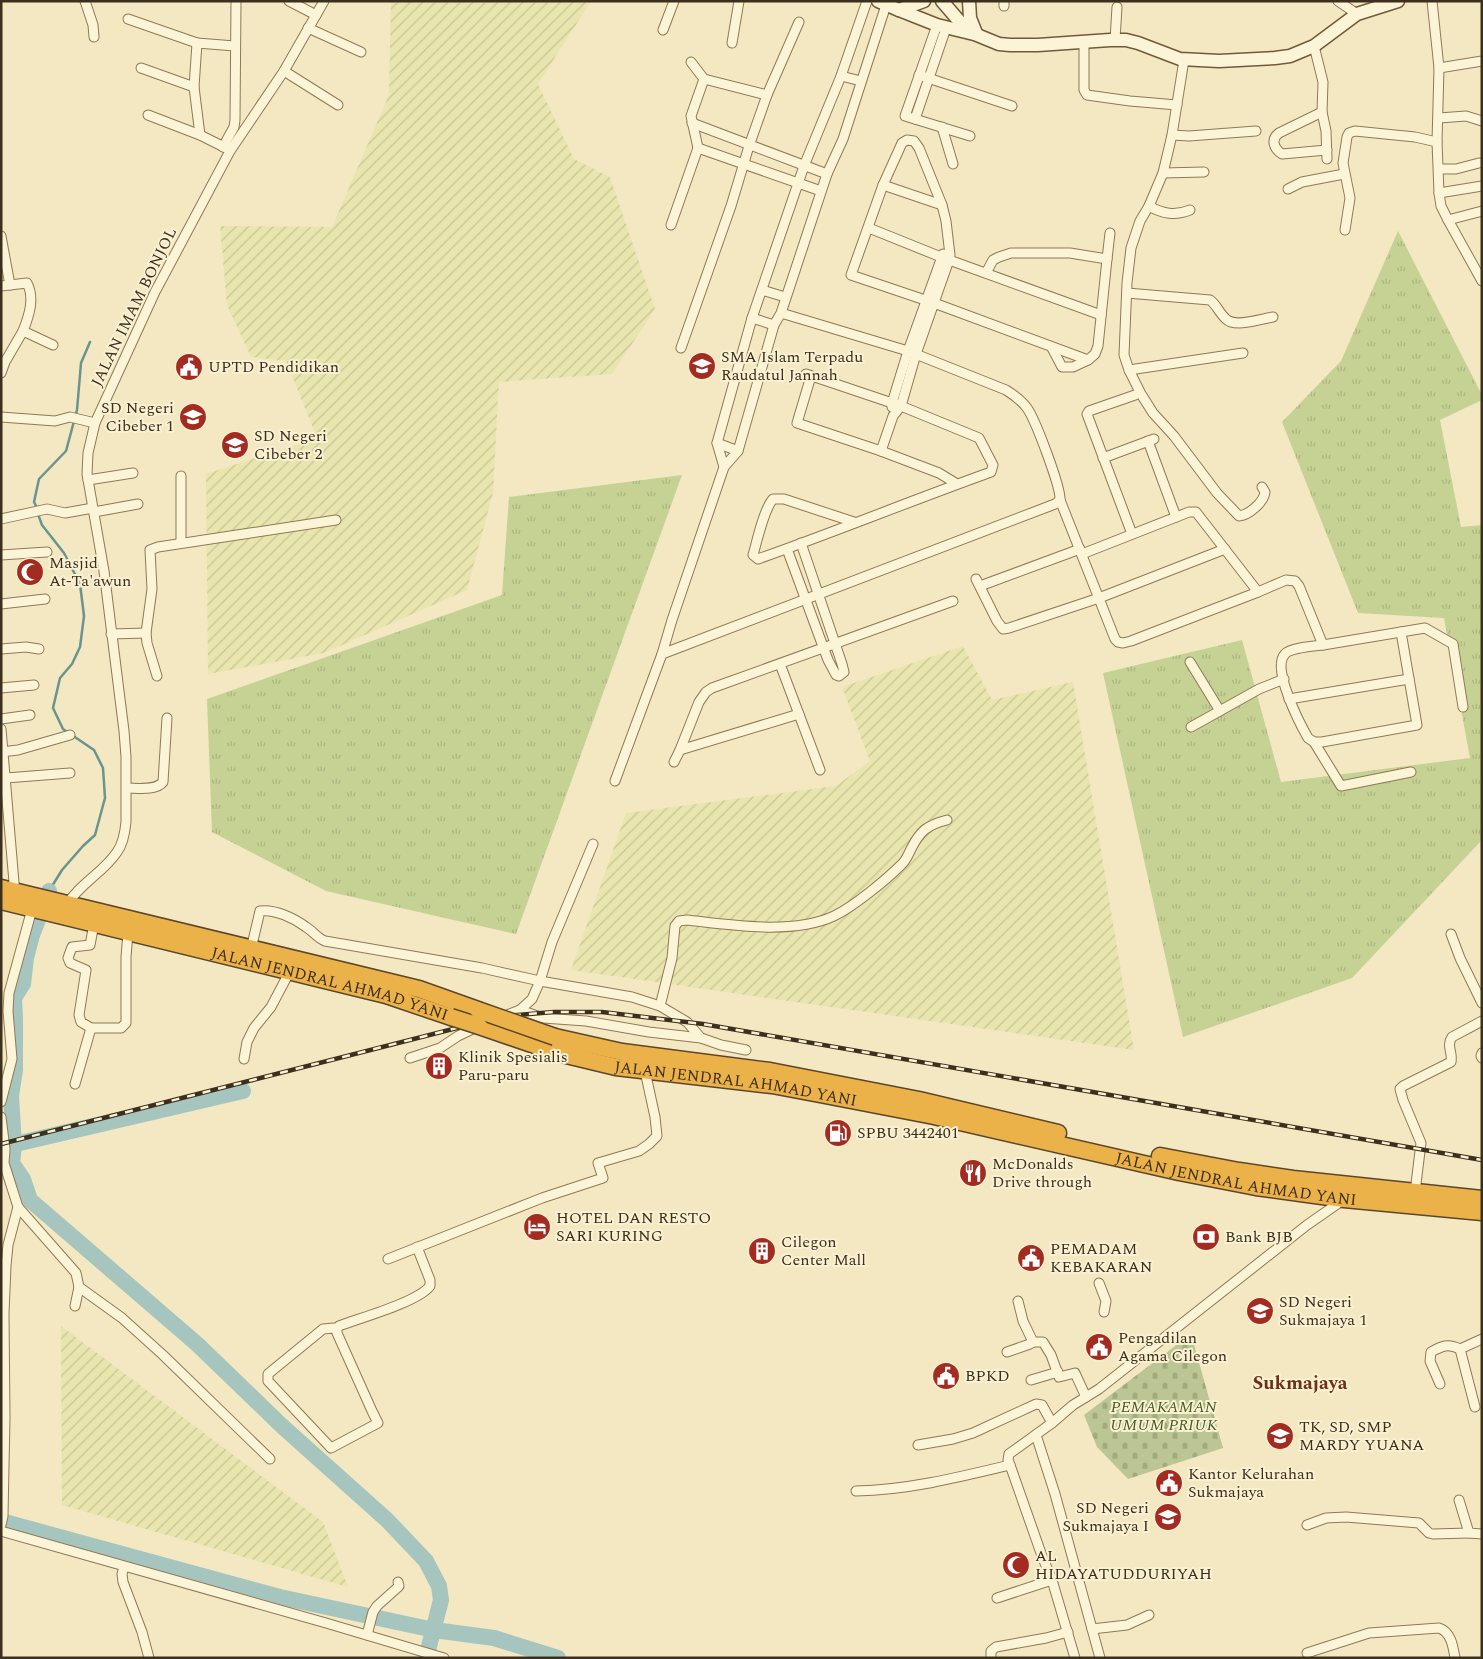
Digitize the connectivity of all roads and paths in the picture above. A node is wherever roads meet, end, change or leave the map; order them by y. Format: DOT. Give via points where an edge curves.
graph roads {
  1 [pos="85,1"];
  2 [pos="236,1"];
  3 [pos="289,1"];
  4 [pos="324,1"];
  5 [pos="674,1"];
  6 [pos="739,1"];
  7 [pos="867,1"];
  8 [pos="924,1"];
  9 [pos="942,1"];
  10 [pos="969,1"];
  11 [pos="1338,1"];
  12 [pos="1398,1"];
  13 [pos="1432,1"];
  14 [pos="882,3"];
  15 [pos="1117,7"];
  16 [pos="1363,9"];
  17 [pos="899,10"];
  18 [pos="316,15"];
  19 [pos="128,19"];
  20 [pos="799,22"];
  21 [pos="942,26"];
  22 [pos="308,28"];
  23 [pos="664,30"];
  24 [pos="977,35"];
  25 [pos="94,37"];
  26 [pos="1115,40"];
  27 [pos="1084,42"];
  28 [pos="197,43"];
  29 [pos="732,43"];
  30 [pos="235,46"];
  31 [pos="1314,46"];
  32 [pos="361,52"];
  33 [pos="1184,60"];
  34 [pos="1482,61"];
  35 [pos="691,62"];
  36 [pos="141,68"];
  37 [pos="1439,68"];
  38 [pos="284,71"];
  39 [pos="919,75"];
  40 [pos="841,76"];
  41 [pos="929,78"];
  42 [pos="704,79"];
  43 [pos="861,81"];
  44 [pos="194,87"];
  45 [pos="767,96"];
  46 [pos="338,105"];
  47 [pos="1177,105"];
  48 [pos="1012,106"];
  49 [pos="1322,112"];
  50 [pos="148,115"];
  51 [pos="1439,118"];
  52 [pos="916,119"];
  53 [pos="1482,120"];
  54 [pos="692,123"];
  55 [pos="942,127"];
  56 [pos="1256,131"];
  57 [pos="1172,135"];
  58 [pos="200,136"];
  59 [pos="970,136"];
  60 [pos="1437,142"];
  61 [pos="750,146"];
  62 [pos="698,148"];
  63 [pos="227,149"];
  64 [pos="744,163"];
  65 [pos="1479,163"];
  66 [pos="953,164"];
  67 [pos="804,166"];
  68 [pos="1439,169"];
  69 [pos="1204,172"];
  70 [pos="1163,173"];
  71 [pos="827,174"];
  72 [pos="1344,174"];
  73 [pos="798,184"];
  74 [pos="884,185"];
  75 [pos="1482,186"];
  76 [pos="1288,189"];
  77 [pos="821,191"];
  78 [pos="1439,193"];
  79 [pos="942,206"];
  80 [pos="1149,206"];
  81 [pos="1190,210"];
  82 [pos="1482,211"];
  83 [pos="1448,220"];
  84 [pos="671,224"];
  85 [pos="869,228"];
  86 [pos="1345,230"];
  87 [pos="1110,233"];
  88 [pos="1,236"];
  89 [pos="3,246"];
  90 [pos="945,259"];
  91 [pos="1107,260"];
  92 [pos="986,273"];
  93 [pos="1482,281"];
  94 [pos="6,285"];
  95 [pos="762,290"];
  96 [pos="1127,293"];
  97 [pos="785,297"];
  98 [pos="930,302"];
  99 [pos="781,313"];
  100 [pos="1101,315"];
  101 [pos="1273,317"];
  102 [pos="752,318"];
  103 [pos="774,326"];
  104 [pos="23,331"];
  105 [pos="53,345"];
  106 [pos="681,348"];
  107 [pos="1052,348"];
  108 [pos="912,352"];
  109 [pos="1242,353"];
  110 [pos="1088,360"];
  111 [pos="1129,370"];
  112 [pos="1,372"];
  113 [pos="1134,395"];
  114 [pos="892,403"];
  115 [pos="901,406"];
  116 [pos="893,416"];
  117 [pos="1,417"];
  118 [pos="95,423"];
  119 [pos="717,443"];
  120 [pos="738,451"];
  121 [pos="881,451"];
  122 [pos="1103,458"];
  123 [pos="724,466"];
  124 [pos="133,472"];
  125 [pos="181,476"];
  126 [pos="88,480"];
  127 [pos="957,484"];
  128 [pos="1262,486"];
  129 [pos="1060,500"];
  130 [pos="138,504"];
  131 [pos="94,510"];
  132 [pos="1176,517"];
  133 [pos="1,519"];
  134 [pos="336,520"];
  135 [pos="854,522"];
  136 [pos="1132,534"];
  137 [pos="180,543"];
  138 [pos="801,543"];
  139 [pos="787,549"];
  140 [pos="1225,549"];
  141 [pos="1081,551"];
  142 [pos="47,552"];
  143 [pos="1,555"];
  144 [pos="1258,592"];
  145 [pos="818,595"];
  146 [pos="1099,598"];
  147 [pos="45,599"];
  148 [pos="804,600"];
  149 [pos="953,601"];
  150 [pos="1,604"];
  151 [pos="1401,632"];
  152 [pos="146,633"];
  153 [pos="111,634"];
  154 [pos="835,644"];
  155 [pos="1323,645"];
  156 [pos="824,648"];
  157 [pos="1,649"];
  158 [pos="39,650"];
  159 [pos="662,654"];
  160 [pos="1190,662"];
  161 [pos="780,664"];
  162 [pos="157,676"];
  163 [pos="1284,679"];
  164 [pos="1409,679"];
  165 [pos="34,685"];
  166 [pos="1,688"];
  167 [pos="1289,699"];
  168 [pos="1463,707"];
  169 [pos="1220,711"];
  170 [pos="799,714"];
  171 [pos="30,715"];
  172 [pos="167,718"];
  173 [pos="1,719"];
  174 [pos="1191,727"];
  175 [pos="1,729"];
  176 [pos="70,735"];
  177 [pos="1314,742"];
  178 [pos="680,750"];
  179 [pos="3,752"];
  180 [pos="674,762"];
  181 [pos="820,770"];
  182 [pos="1411,772"];
  183 [pos="70,773"];
  184 [pos="615,781"];
  185 [pos="5,784"];
  186 [pos="127,788"];
  187 [pos="947,820"];
  188 [pos="593,844"];
  189 [pos="8,896"];
  190 [pos="48,907"];
  191 [pos="94,924"];
  192 [pos="128,932"];
  193 [pos="1450,934"];
  194 [pos="251,949"];
  195 [pos="290,971"];
  196 [pos="540,981"];
  197 [pos="1482,1003"];
  198 [pos="660,1006"];
  199 [pos="1,1010"];
  200 [pos="520,1010"];
  201 [pos="1482,1020"];
  202 [pos="8,1023"];
  203 [pos="91,1028"];
  204 [pos="701,1038"];
  205 [pos="746,1050"];
  206 [pos="1482,1053"];
  207 [pos="410,1058"];
  208 [pos="1482,1058"];
  209 [pos="244,1059"];
  210 [pos="645,1071"];
  211 [pos="75,1084"];
  212 [pos="1,1102"];
  213 [pos="1,1117"];
  214 [pos="1414,1192"];
  215 [pos="1344,1199"];
  216 [pos="1482,1199"];
  217 [pos="18,1207"];
  218 [pos="1482,1212"];
  219 [pos="417,1247"];
  220 [pos="388,1259"];
  221 [pos="1099,1283"];
  222 [pos="79,1287"];
  223 [pos="1018,1301"];
  224 [pos="75,1306"];
  225 [pos="1104,1312"];
  226 [pos="337,1329"];
  227 [pos="1482,1338"];
  228 [pos="1033,1342"];
  229 [pos="1460,1349"];
  230 [pos="1007,1352"];
  231 [pos="1058,1372"];
  232 [pos="1031,1380"];
  233 [pos="1440,1384"];
  234 [pos="1086,1397"];
  235 [pos="1475,1407"];
  236 [pos="1052,1423"];
  237 [pos="1036,1435"];
  238 [pos="918,1446"];
  239 [pos="270,1459"];
  240 [pos="1010,1465"];
  241 [pos="856,1491"];
  242 [pos="1459,1500"];
  243 [pos="2,1520"];
  244 [pos="1307,1525"];
  245 [pos="1,1531"];
  246 [pos="1469,1533"];
  247 [pos="1482,1534"];
  248 [pos="124,1567"];
  249 [pos="1052,1580"];
  250 [pos="398,1582"];
  251 [pos="997,1598"];
  252 [pos="1149,1615"];
  253 [pos="1092,1629"];
  254 [pos="1068,1632"];
  255 [pos="367,1635"];
  256 [pos="1307,1653"];
  257 [pos="442,1657"];
  258 [pos="149,1658"];
  259 [pos="991,1658"];
  260 [pos="1075,1658"];
  261 [pos="1100,1658"];
  262 [pos="1456,1658"];
  1 -- 25 [label="street"];
  2 -- 30 [label="street"];
  3 -- 18 [label="street"];
  4 -- 18 [label="street, JALAN IMAM BONJOL"];
  5 -- 23 [label="street"];
  6 -- 29 [label="street"];
  7 -- 40 [label="street"];
  8 -- 17 [label="street"];
  9 -- 24 [label="street" via="960,22"];
  10 -- 24 [label="street" via="970,18"];
  11 -- 16 [label="street"];
  12 -- 16 [label="street"];
  13 -- 37 [label="street"];
  14 -- 17 [label="street"];
  14 -- 43 [label="street"];
  15 -- 26 [label="street"];
  16 -- 31 [label="street"];
  17 -- 21 [label="street"];
  18 -- 22 [label="street, JALAN IMAM BONJOL"];
  19 -- 28 [label="street"];
  20 -- 45 [label="street"];
  21 -- 24 [label="street"];
  21 -- 39 [label="street"];
  21 -- 41 [label="street"];
  22 -- 32 [label="street"];
  22 -- 38 [label="street, JALAN IMAM BONJOL"];
  24 -- 27 [label="street" via="1010,45"];
  26 -- 27 [label="street"];
  26 -- 33 [label="street" via="1138,43"];
  27 -- 47 [label="street" via="1084,90 1087,94"];
  28 -- 30 [label="street"];
  28 -- 44 [label="street"];
  30 -- 63 [label="street" via="235,120"];
  31 -- 33 [label="street" via="1275,58"];
  31 -- 49 [label="street" via="1323,82"];
  33 -- 47 [label="street"];
  34 -- 37 [label="street"];
  35 -- 42 [label="street"];
  36 -- 44 [label="street"];
  37 -- 51 [label="street"];
  38 -- 46 [label="street"];
  38 -- 63 [label="street, JALAN IMAM BONJOL"];
  39 -- 41 [label="street"];
  39 -- 52 [label="street" via="905,116"];
  40 -- 43 [label="street"];
  40 -- 67 [label="street"];
  41 -- 48 [label="street"];
  41 -- 52 [label="street"];
  42 -- 45 [label="street"];
  42 -- 54 [label="street" via="691,116"];
  43 -- 71 [label="street" via="843,139"];
  44 -- 58 [label="street"];
  45 -- 61 [label="street"];
  47 -- 57 [label="street"];
  49 -- 49 [label="street" via="1327,154 1282,154 1277,151 1275,136"];
  50 -- 58 [label="street"];
  51 -- 53 [label="street" via="1466,116"];
  51 -- 60 [label="street"];
  52 -- 55 [label="street"];
  54 -- 61 [label="street"];
  54 -- 62 [label="street"];
  55 -- 59 [label="street"];
  55 -- 66 [label="street"];
  56 -- 57 [label="street"];
  57 -- 70 [label="street"];
  58 -- 63 [label="street"];
  60 -- 68 [label="street"];
  60 -- 72 [label="street" via="1355,131 1349,133"];
  61 -- 64 [label="street"];
  61 -- 67 [label="street"];
  62 -- 64 [label="street"];
  62 -- 84 [label="street"];
  63 -- 118 [label="street, JALAN IMAM BONJOL" via="155,292"];
  64 -- 73 [label="street"];
  64 -- 106 [label="street"];
  65 -- 68 [label="street" via="1456,169"];
  67 -- 71 [label="street"];
  67 -- 73 [label="street"];
  68 -- 78 [label="street"];
  69 -- 70 [label="street"];
  70 -- 80 [label="street"];
  71 -- 77 [label="street"];
  72 -- 76 [label="street" via="1302,182"];
  72 -- 86 [label="street" via="1350,198"];
  73 -- 77 [label="street"];
  73 -- 95 [label="street"];
  74 -- 79 [label="street"];
  74 -- 79 [label="street" via="900,145 907,140 914,141 920,148"];
  74 -- 85 [label="street"];
  75 -- 78 [label="street"];
  77 -- 97 [label="street"];
  78 -- 83 [label="street"];
  79 -- 90 [label="street" via="948,248"];
  80 -- 81 [label="street" via="1168,214"];
  80 -- 96 [label="street" via="1131,248"];
  82 -- 83 [label="street"];
  83 -- 93 [label="street"];
  85 -- 90 [label="street"];
  85 -- 98 [label="street" via="848,274"];
  87 -- 91 [label="street"];
  88 -- 89 [label="street"];
  89 -- 94 [label="street"];
  90 -- 92 [label="street"];
  90 -- 98 [label="street"];
  91 -- 92 [label="street" via="1070,253 1011,253 993,260"];
  91 -- 100 [label="street"];
  92 -- 100 [label="street"];
  94 -- 104 [label="street" via="27,283 30,289 29,313"];
  95 -- 97 [label="street"];
  95 -- 102 [label="street"];
  96 -- 101 [label="street" via="1210,300 1225,319 1236,324"];
  96 -- 111 [label="street" via="1124,355"];
  97 -- 99 [label="street"];
  98 -- 107 [label="street"];
  98 -- 108 [label="street"];
  99 -- 103 [label="street"];
  99 -- 108 [label="street"];
  100 -- 110 [label="street" via="1098,346"];
  102 -- 103 [label="street"];
  102 -- 119 [label="street"];
  103 -- 120 [label="street"];
  104 -- 105 [label="street"];
  104 -- 112 [label="street"];
  107 -- 110 [label="street"];
  107 -- 110 [label="street" via="1062,367"];
  108 -- 114 [label="street"];
  108 -- 115 [label="street"];
  108 -- 129 [label="street" via="1017,397 1028,409 1036,427 1059,488"];
  109 -- 111 [label="street"];
  111 -- 128 [label="street" via="1153,414 1239,516 1244,516 1263,499 1265,492"];
  113 -- 122 [label="street" via="1089,411"];
  114 -- 115 [label="street"];
  114 -- 116 [label="street"];
  114 -- 121 [label="street" via="809,375 797,423"];
  115 -- 116 [label="street"];
  115 -- 127 [label="street" via="982,441 993,470"];
  116 -- 121 [label="street"];
  117 -- 118 [label="street" via="55,421 73,418"];
  118 -- 126 [label="street, JALAN IMAM BONJOL" via="86,464"];
  119 -- 120 [label="street"];
  119 -- 123 [label="street"];
  120 -- 123 [label="street"];
  121 -- 127 [label="street" via="939,472"];
  122 -- 132 [label="street" via="1151,440"];
  122 -- 136 [label="street"];
  123 -- 159 [label="street"];
  124 -- 126 [label="street"];
  125 -- 137 [label="street"];
  126 -- 131 [label="street, JALAN IMAM BONJOL"];
  127 -- 135 [label="street"];
  129 -- 141 [label="street"];
  129 -- 145 [label="street"];
  130 -- 131 [label="street"];
  131 -- 133 [label="street" via="65,513 47,509"];
  131 -- 153 [label="street, JALAN IMAM BONJOL"];
  132 -- 136 [label="street"];
  132 -- 140 [label="street" via="1196,512"];
  134 -- 137 [label="street"];
  135 -- 138 [label="street"];
  135 -- 139 [label="street" via="784,499 773,499 753,555 758,558"];
  136 -- 141 [label="street"];
  137 -- 152 [label="street" via="150,550 152,589"];
  138 -- 139 [label="street"];
  138 -- 145 [label="street"];
  139 -- 148 [label="street"];
  140 -- 144 [label="street"];
  140 -- 146 [label="street"];
  141 -- 146 [label="street"];
  141 -- 146 [label="street" via="978,582 1003,629"];
  142 -- 143 [label="street"];
  144 -- 146 [label="street" via="1123,643 1115,639"];
  144 -- 155 [label="street" via="1286,580 1295,581"];
  145 -- 148 [label="street"];
  145 -- 154 [label="street"];
  147 -- 150 [label="street"];
  148 -- 156 [label="street"];
  148 -- 159 [label="street"];
  149 -- 154 [label="street"];
  151 -- 155 [label="street"];
  151 -- 164 [label="street"];
  151 -- 168 [label="street" via="1425,628 1452,644"];
  152 -- 153 [label="street"];
  152 -- 162 [label="street"];
  153 -- 186 [label="street, JALAN IMAM BONJOL" via="124,730"];
  154 -- 156 [label="street"];
  154 -- 156 [label="street" via="844,672 839,676 832,669"];
  155 -- 163 [label="street" via="1284,654 1281,661"];
  156 -- 161 [label="street"];
  157 -- 158 [label="street" via="26,647"];
  159 -- 184 [label="street"];
  160 -- 169 [label="street"];
  161 -- 170 [label="street"];
  161 -- 178 [label="street" via="706,692 698,702"];
  163 -- 167 [label="street"];
  163 -- 169 [label="street"];
  164 -- 167 [label="street"];
  164 -- 177 [label="street" via="1417,725"];
  165 -- 166 [label="street"];
  167 -- 177 [label="street" via="1308,738"];
  169 -- 174 [label="street"];
  170 -- 178 [label="street"];
  170 -- 181 [label="street"];
  171 -- 173 [label="street"];
  172 -- 186 [label="street" via="163,782 152,788"];
  175 -- 179 [label="street"];
  176 -- 179 [label="street"];
  177 -- 182 [label="street" via="1341,786"];
  178 -- 180 [label="street"];
  179 -- 185 [label="street"];
  183 -- 185 [label="street"];
  185 -- 189 [label="street"];
  186 -- 190 [label="street, JALAN IMAM BONJOL" via="125,832 118,850 79,888"];
  187 -- 198 [label="street" via="922,831 903,864 834,916 800,924 759,927 679,921 675,926 672,958"];
  188 -- 196 [label="street" via="552,942"];
  189 -- 190 [label="highway, JALAN JENDRAL AHMAD YANI"];
  190 -- 191 [label="highway, JALAN JENDRAL AHMAD YANI"];
  190 -- 194 [label="highway, JALAN JENDRAL AHMAD YANI"];
  190 -- 202 [label="street" via="10,993"];
  191 -- 192 [label="highway, JALAN JENDRAL AHMAD YANI"];
  191 -- 203 [label="street" via="90,945 72,947 68,958 70,963 86,970 79,1015 81,1022"];
  192 -- 195 [label="highway, JALAN JENDRAL AHMAD YANI"];
  192 -- 203 [label="street" via="126,1023 121,1028"];
  193 -- 197 [label="street"];
  194 -- 196 [label="street" via="260,911 267,911 286,916 325,941"];
  194 -- 214 [label="highway, JALAN JENDRAL AHMAD YANI, bridge" via="419,989 555,1037 622,1052 770,1071 910,1098 1169,1159 1248,1173"];
  195 -- 209 [label="street" via="271,1007 254,1028"];
  195 -- 210 [label="highway, JALAN JENDRAL AHMAD YANI, bridge" via="386,995 584,1060"];
  196 -- 198 [label="street" via="632,997"];
  196 -- 200 [label="street" via="532,999"];
  198 -- 204 [label="street" via="687,1022"];
  199 -- 202 [label="street"];
  200 -- 204 [label="street" via="543,1018"];
  200 -- 207 [label="street" via="469,1030 440,1048"];
  201 -- 214 [label="street" via="1452,1037 1448,1046 1451,1062 1400,1089 1422,1149"];
  202 -- 212 [label="street" via="12,1059"];
  203 -- 211 [label="street"];
  204 -- 205 [label="street"];
  206 -- 208 [label="street"];
  210 -- 215 [label="highway, JALAN JENDRAL AHMAD YANI" via="816,1093 934,1116 1180,1172"];
  210 -- 219 [label="street" via="657,1136 650,1144 639,1151 598,1163 603,1178"];
  213 -- 217 [label="street" via="4,1163"];
  214 -- 216 [label="highway, JALAN JENDRAL AHMAD YANI"];
  215 -- 218 [label="highway, JALAN JENDRAL AHMAD YANI"];
  215 -- 234 [label="street" via="1307,1224"];
  217 -- 222 [label="street" via="76,1273"];
  217 -- 243 [label="street" via="6,1266"];
  219 -- 220 [label="street"];
  219 -- 226 [label="street" via="430,1280 426,1291"];
  221 -- 225 [label="street" via="1106,1301"];
  222 -- 224 [label="street"];
  222 -- 239 [label="street" via="122,1318"];
  223 -- 228 [label="street"];
  226 -- 226 [label="street" via="378,1423 331,1448 267,1377 323,1329"];
  227 -- 229 [label="street"];
  228 -- 230 [label="street"];
  228 -- 231 [label="street" via="1043,1342"];
  229 -- 233 [label="street" via="1446,1345 1431,1352 1430,1361"];
  229 -- 235 [label="street"];
  231 -- 232 [label="street"];
  231 -- 234 [label="street" via="1059,1376 1074,1373"];
  234 -- 236 [label="street"];
  236 -- 237 [label="street"];
  236 -- 238 [label="street" via="1042,1405 1036,1404 973,1433"];
  237 -- 240 [label="street" via="1010,1454"];
  237 -- 253 [label="street"];
  240 -- 241 [label="street" via="939,1481"];
  240 -- 249 [label="street"];
  242 -- 246 [label="street"];
  244 -- 246 [label="street" via="1326,1518 1346,1516 1419,1523 1433,1534"];
  245 -- 248 [label="street"];
  246 -- 247 [label="street"];
  248 -- 255 [label="street"];
  248 -- 258 [label="street" via="123,1582"];
  249 -- 251 [label="street"];
  249 -- 254 [label="street"];
  250 -- 255 [label="street" via="399,1586 376,1606"];
  252 -- 253 [label="street" via="1127,1625"];
  253 -- 261 [label="street"];
  254 -- 259 [label="street" via="996,1647 991,1651"];
  254 -- 260 [label="street"];
  255 -- 257 [label="street"];
  256 -- 262 [label="street" via="1369,1633 1439,1628 1448,1634"];
}
